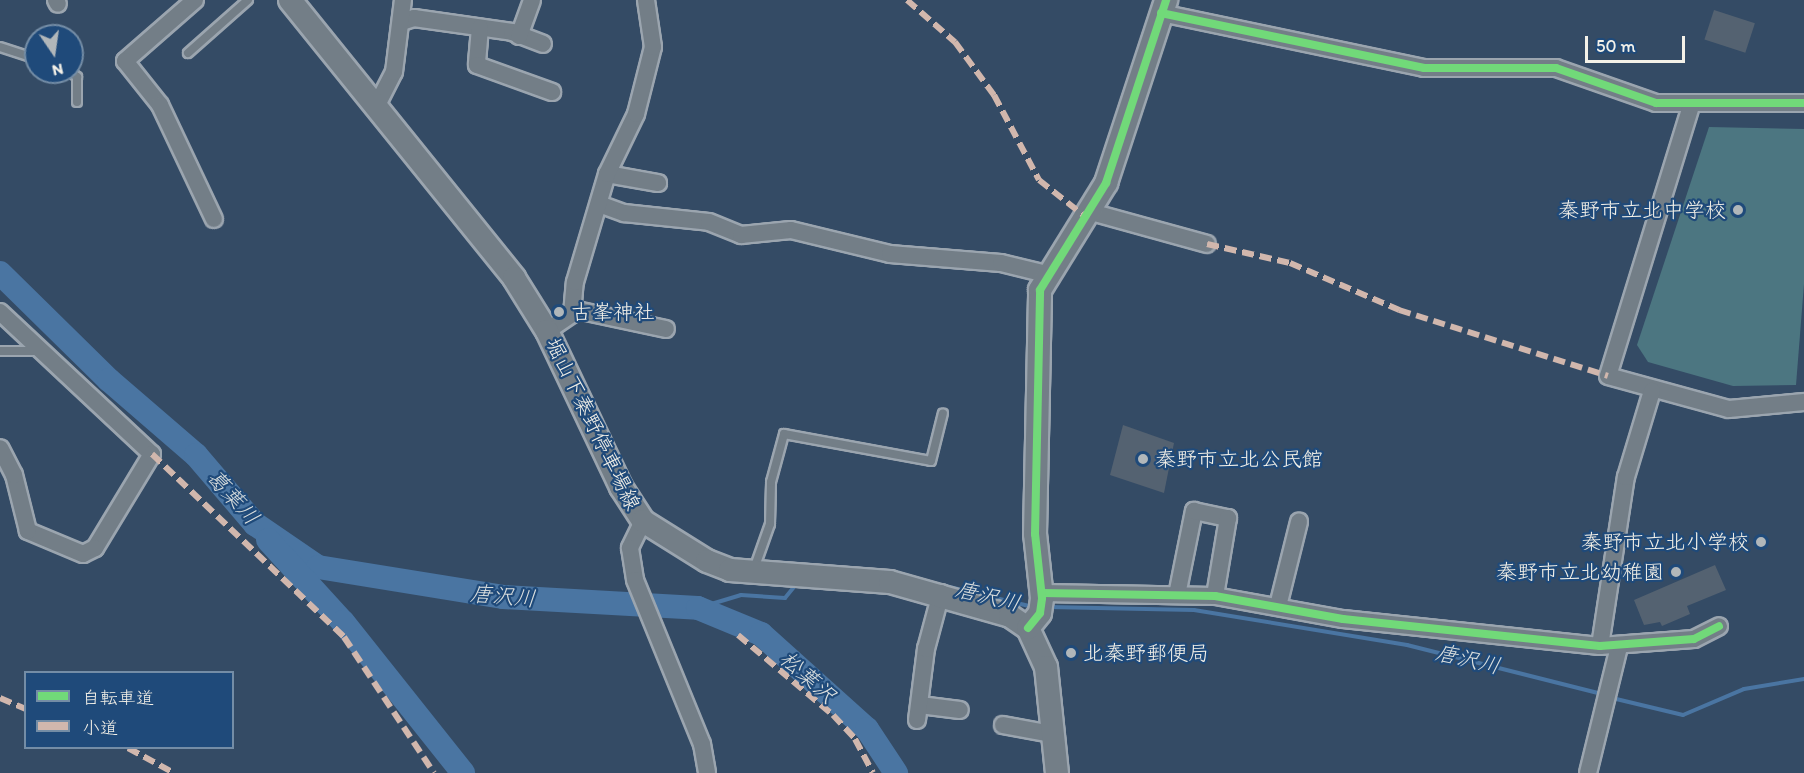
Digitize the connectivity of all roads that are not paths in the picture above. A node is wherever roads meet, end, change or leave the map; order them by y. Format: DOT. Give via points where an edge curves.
graph roads {
  1 [pos="195,0"];
  2 [pos="248,0"];
  3 [pos="290,0"];
  4 [pos="403,0"];
  5 [pos="532,0"];
  6 [pos="646,0"];
  7 [pos="1163,7"];
  8 [pos="402,22"];
  9 [pos="480,28"];
  10 [pos="519,36"];
  11 [pos="543,44"];
  12 [pos="0,47"];
  13 [pos="188,53"];
  14 [pos="24,55"];
  15 [pos="77,84"];
  16 [pos="552,92"];
  17 [pos="77,102"];
  18 [pos="1804,103"];
  19 [pos="377,105"];
  20 [pos="1691,106"];
  21 [pos="607,174"];
  22 [pos="658,183"];
  23 [pos="599,204"];
  24 [pos="1091,212"];
  25 [pos="214,219"];
  26 [pos="1207,244"];
  27 [pos="1047,274"];
  28 [pos="572,309"];
  29 [pos="0,312"];
  30 [pos="666,329"];
  31 [pos="547,331"];
  32 [pos="0,351"];
  33 [pos="40,351"];
  34 [pos="1652,391"];
  35 [pos="1804,402"];
  36 [pos="943,413"];
  37 [pos="0,448"];
  38 [pos="643,521"];
  39 [pos="1299,522"];
  40 [pos="753,573"];
  41 [pos="941,593"];
  42 [pos="1177,595"];
  43 [pos="1215,596"];
  44 [pos="1278,606"];
  45 [pos="1038,608"];
  46 [pos="1719,626"];
  47 [pos="1600,646"];
  48 [pos="1619,647"];
  49 [pos="960,710"];
  50 [pos="1003,725"];
  51 [pos="1051,734"];
  52 [pos="707,773"];
  53 [pos="1057,773"];
  54 [pos="1588,773"];
  1 -- 25 [label="street" via="125,61 160,105"];
  2 -- 13 [label="lane"];
  3 -- 19 [label="main road, 堀山下秦野停車場線"];
  4 -- 8 [label="street"];
  5 -- 10 [label="street"];
  6 -- 21 [label="street" via="653,47 636,114"];
  7 -- 20 [label="street" via="1424,68 1556,68 1619,93"];
  7 -- 24 [label="main road" via="1106,183"];
  8 -- 9 [label="street" via="414,18"];
  8 -- 19 [label="street" via="394,72"];
  9 -- 10 [label="street"];
  9 -- 16 [label="street" via="474,57 477,65"];
  10 -- 11 [label="street"];
  12 -- 14 [label="lane"];
  15 -- 17 [label="lane"];
  18 -- 20 [label="street"];
  19 -- 31 [label="main road, 堀山下秦野停車場線" via="514,278"];
  20 -- 34 [label="street" via="1608,376"];
  21 -- 22 [label="street"];
  21 -- 23 [label="street"];
  23 -- 27 [label="street" via="624,213 709,222 741,235 791,230 890,254 1000,263"];
  23 -- 28 [label="street"];
  24 -- 26 [label="street"];
  24 -- 27 [label="main road"];
  27 -- 45 [label="main road" via="1036,307"];
  28 -- 30 [label="street"];
  28 -- 31 [label="street"];
  29 -- 33 [label="street"];
  31 -- 38 [label="main road, 堀山下秦野停車場線" via="621,487"];
  32 -- 33 [label="lane"];
  33 -- 37 [label="street" via="48,352 152,454 95,548 83,554 28,531 14,475"];
  34 -- 35 [label="street" via="1729,409"];
  34 -- 47 [label="street" via="1626,477"];
  36 -- 40 [label="lane" via="931,461 784,434 771,482 770,524"];
  38 -- 40 [label="main road, 堀山下秦野停車場線" via="707,561"];
  38 -- 52 [label="street" via="630,548 635,580 702,744"];
  39 -- 44 [label="street"];
  40 -- 41 [label="main road, 堀山下秦野停車場線" via="806,575"];
  41 -- 45 [label="main road, 堀山下秦野停車場線" via="1010,616"];
  41 -- 49 [label="street" via="926,649 918,713"];
  42 -- 43 [label="street"];
  42 -- 43 [label="street" via="1194,511 1228,518"];
  42 -- 45 [label="street"];
  43 -- 44 [label="street"];
  44 -- 47 [label="street" via="1343,619"];
  45 -- 51 [label="main road"];
  46 -- 48 [label="street" via="1694,639"];
  47 -- 48 [label="street"];
  48 -- 54 [label="street" via="1613,684"];
  50 -- 51 [label="street"];
  51 -- 53 [label="main road"];
}
